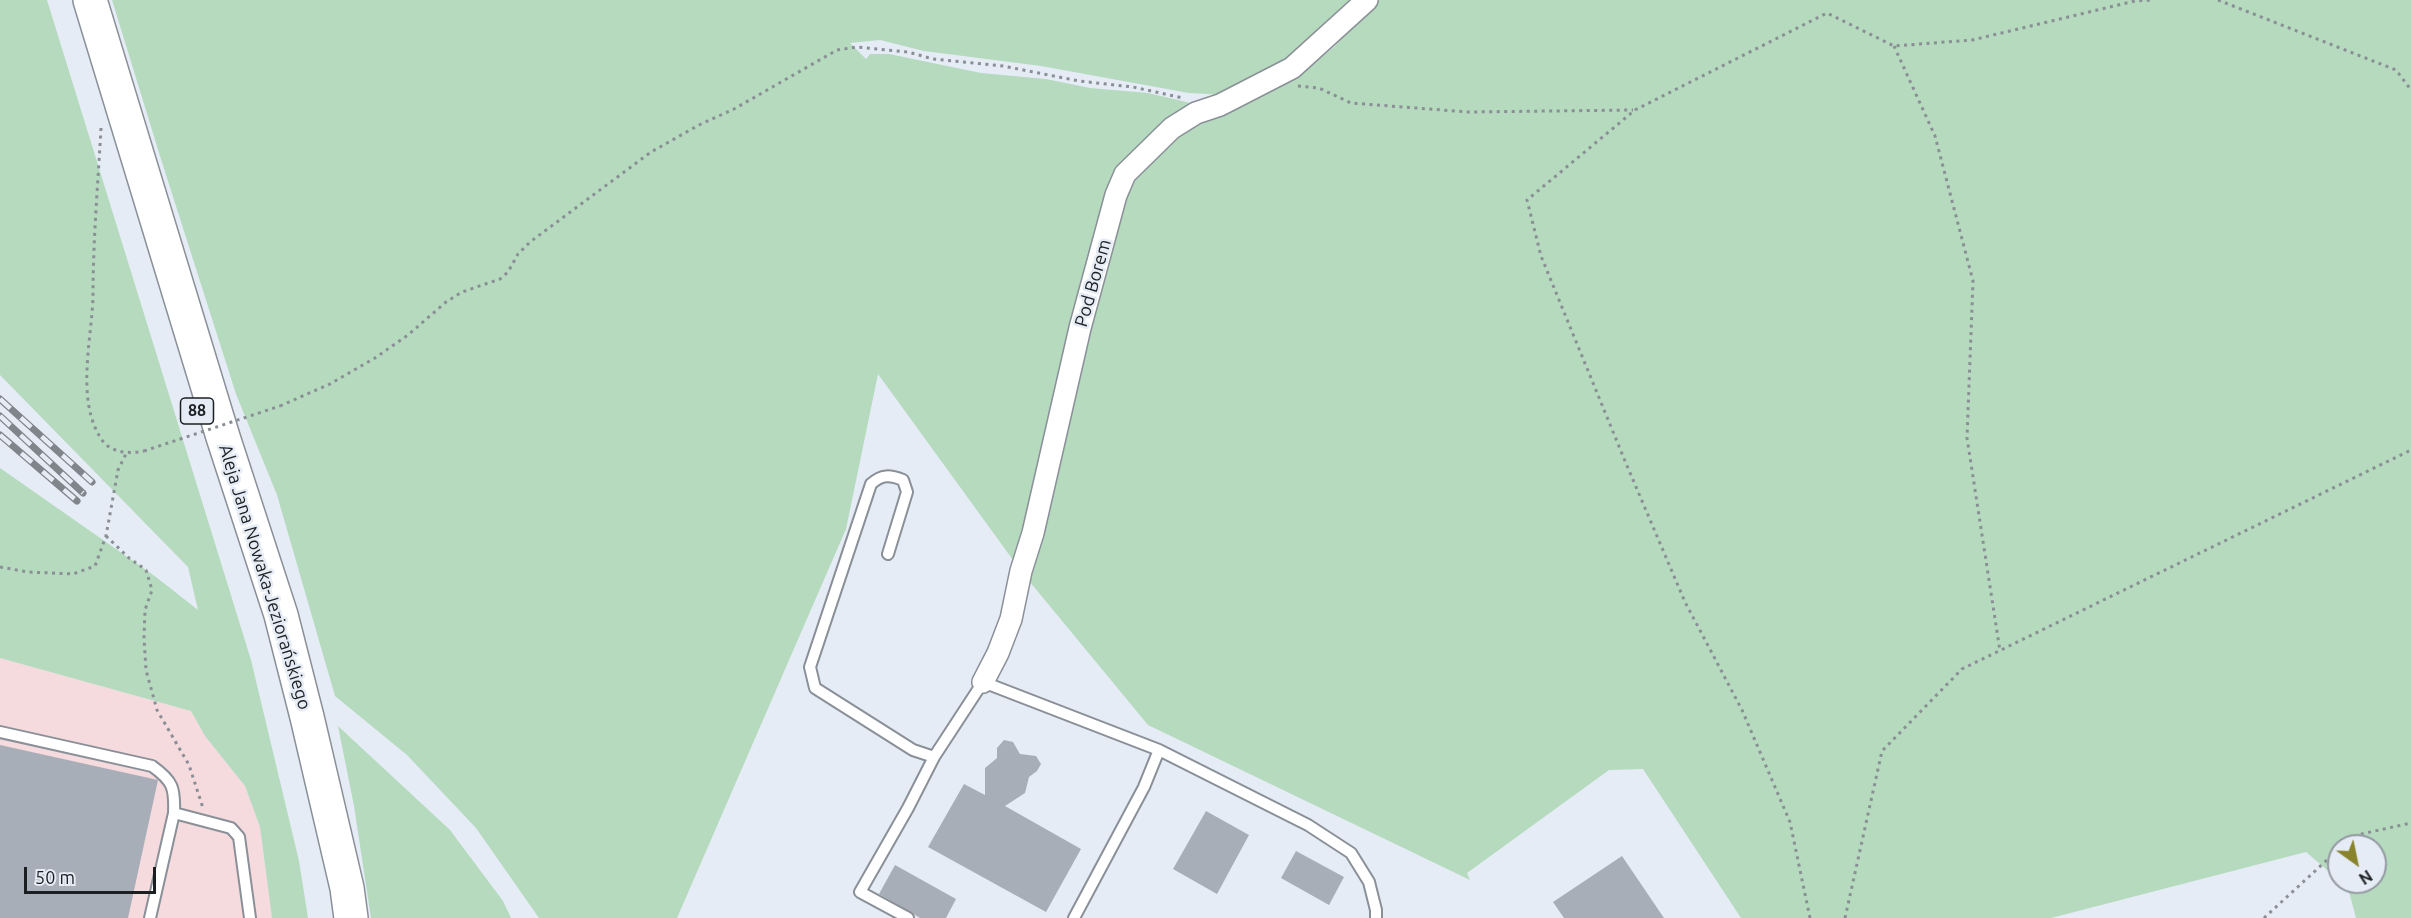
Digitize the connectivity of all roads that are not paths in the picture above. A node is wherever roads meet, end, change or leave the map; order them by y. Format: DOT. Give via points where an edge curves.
graph roads {
  1 [pos="72,0"];
  2 [pos="90,0"];
  3 [pos="1367,0"];
  4 [pos="888,554"];
  5 [pos="983,682"];
  6 [pos="0,732"];
  7 [pos="1159,750"];
  8 [pos="934,757"];
  9 [pos="174,813"];
  10 [pos="150,918"];
  11 [pos="250,918"];
  12 [pos="328,918"];
  13 [pos="351,918"];
  14 [pos="908,918"];
  15 [pos="1074,918"];
  16 [pos="1376,918"];
  1 -- 12 [label="main road, Aleja Jana Nowaka-Jeziorańskiego / 88" via="258,601 293,737"];
  2 -- 13 [label="main road, Aleja Jana Nowaka-Jeziorańskiego / 88" via="281,615"];
  3 -- 5 [label="street, Pod Borem" via="1292,68 1172,128 1125,174 1080,328 1011,619"];
  4 -- 8 [label="lane" via="907,492 903,480 891,475 879,476 872,484 810,667 815,688 913,750"];
  5 -- 7 [label="lane"];
  5 -- 8 [label="lane"];
  6 -- 9 [label="lane" via="153,766 168,777 175,793"];
  7 -- 15 [label="lane" via="1144,787"];
  7 -- 16 [label="lane" via="1308,825 1351,853 1369,882"];
  8 -- 14 [label="lane" via="860,892"];
  9 -- 10 [label="lane"];
  9 -- 11 [label="lane" via="231,828 239,837"];
}
